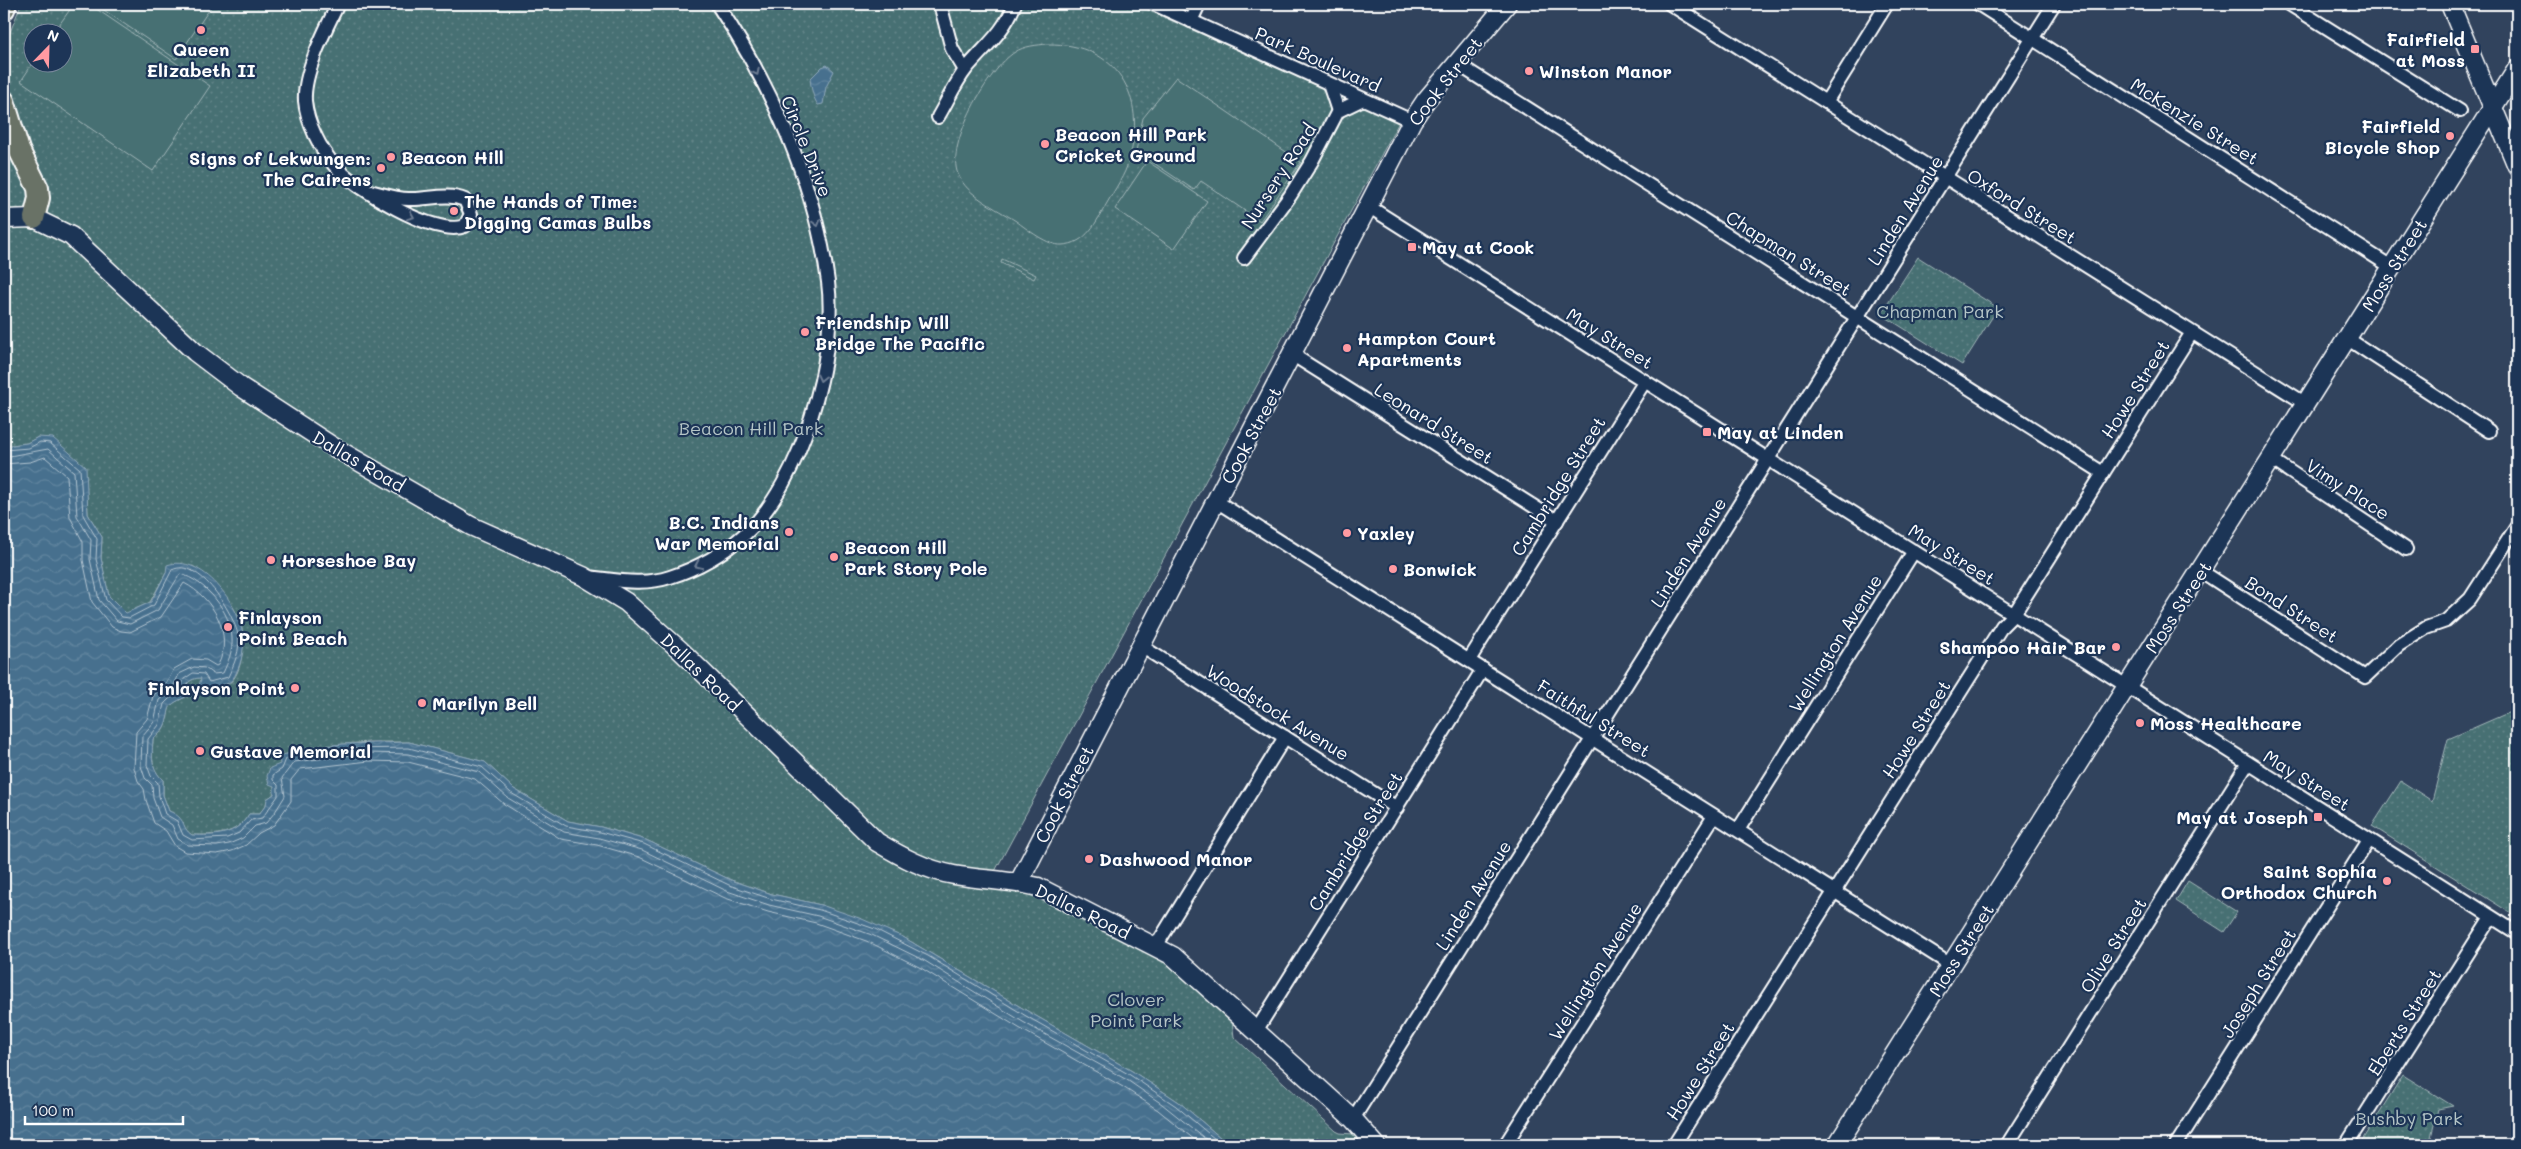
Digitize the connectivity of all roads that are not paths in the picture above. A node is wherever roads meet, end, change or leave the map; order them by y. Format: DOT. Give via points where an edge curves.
graph roads {
  1 [pos="6,4"];
  2 [pos="338,4"];
  3 [pos="718,4"];
  4 [pos="940,4"];
  5 [pos="1015,4"];
  6 [pos="1154,4"];
  7 [pos="1199,4"];
  8 [pos="1507,4"];
  9 [pos="1670,4"];
  10 [pos="1887,4"];
  11 [pos="1978,4"];
  12 [pos="2054,4"];
  13 [pos="2289,4"];
  14 [pos="2450,4"];
  15 [pos="4,9"];
  16 [pos="1191,20"];
  17 [pos="2032,38"];
  18 [pos="1456,63"];
  19 [pos="2517,69"];
  20 [pos="965,70"];
  21 [pos="1329,84"];
  22 [pos="1363,99"];
  23 [pos="4,101"];
  24 [pos="1826,102"];
  25 [pos="2492,108"];
  26 [pos="1338,111"];
  27 [pos="2460,111"];
  28 [pos="938,117"];
  29 [pos="1412,121"];
  30 [pos="2517,166"];
  31 [pos="1945,178"];
  32 [pos="370,191"];
  33 [pos="1368,206"];
  34 [pos="34,218"];
  35 [pos="4,219"];
  36 [pos="1244,258"];
  37 [pos="2393,268"];
  38 [pos="1858,318"];
  39 [pos="2191,334"];
  40 [pos="2348,339"];
  41 [pos="1293,354"];
  42 [pos="1645,382"];
  43 [pos="2306,404"];
  44 [pos="2489,431"];
  45 [pos="1768,458"];
  46 [pos="2271,460"];
  47 [pos="2103,473"];
  48 [pos="1216,501"];
  49 [pos="1557,521"];
  50 [pos="2517,526"];
  51 [pos="2406,548"];
  52 [pos="1914,551"];
  53 [pos="2201,571"];
  54 [pos="583,576"];
  55 [pos="2014,614"];
  56 [pos="1141,646"];
  57 [pos="1469,660"];
  58 [pos="1483,669"];
  59 [pos="2128,686"];
  60 [pos="1285,737"];
  61 [pos="1593,737"];
  62 [pos="2248,763"];
  63 [pos="1397,808"];
  64 [pos="1714,816"];
  65 [pos="1738,830"];
  66 [pos="2369,840"];
  67 [pos="1019,882"];
  68 [pos="1835,892"];
  69 [pos="2491,917"];
  70 [pos="2517,933"];
  71 [pos="1156,946"];
  72 [pos="1951,965"];
  73 [pos="1256,1031"];
  74 [pos="1353,1119"];
  75 [pos="1376,1145"];
  76 [pos="1505,1145"];
  77 [pos="1674,1145"];
  78 [pos="1837,1145"];
  79 [pos="2007,1145"];
  80 [pos="2176,1145"];
  81 [pos="2346,1145"];
  1 -- 15 [label="main road"];
  2 -- 32 [label="street" via="319,45 305,100 316,138 334,165"];
  3 -- 54 [label="street, Circle Drive, one-way" via="773,104 797,159 822,242 830,313 823,369 799,448 779,492 746,533 717,555 670,577 634,582"];
  4 -- 20 [label="street" via="952,49"];
  5 -- 20 [label="street" via="993,41"];
  6 -- 16 [label="street, Park Boulevard"];
  7 -- 16 [label="street"];
  8 -- 18 [label="main road, Cook Street"];
  9 -- 24 [label="street, Oxford Street"];
  10 -- 24 [label="street"];
  11 -- 17 [label="street, McKenzie Street"];
  12 -- 17 [label="street, Linden Avenue"];
  13 -- 27 [label="street"];
  14 -- 25 [label="main road"];
  16 -- 21 [label="street, Park Boulevard"];
  17 -- 31 [label="street, Linden Avenue"];
  17 -- 37 [label="street, McKenzie Street"];
  18 -- 29 [label="main road, Cook Street"];
  18 -- 38 [label="street, Chapman Street"];
  19 -- 25 [label="main road, Moss Street"];
  20 -- 28 [label="street"];
  21 -- 22 [label="street, Park Boulevard"];
  21 -- 26 [label="street"];
  22 -- 26 [label="street"];
  22 -- 29 [label="street, Park Boulevard"];
  23 -- 34 [label="main road" via="17,144 38,188"];
  24 -- 31 [label="street, Oxford Street"];
  25 -- 30 [label="main road"];
  25 -- 37 [label="main road, Moss Street"];
  26 -- 36 [label="street, Nursery Road" via="1312,161"];
  29 -- 33 [label="main road, Cook Street"];
  31 -- 38 [label="street, Linden Avenue"];
  31 -- 39 [label="street, Oxford Street"];
  32 -- 32 [label="street, one-way" via="387,205 448,229 464,226 471,214 464,200 457,197 408,199"];
  33 -- 41 [label="main road, Cook Street"];
  33 -- 42 [label="street, May Street"];
  34 -- 35 [label="main road, Dallas Road"];
  34 -- 54 [label="main road, Dallas Road" via="71,236 85,247 195,352 293,422 472,526"];
  37 -- 40 [label="main road, Moss Street"];
  38 -- 45 [label="street, Linden Avenue"];
  38 -- 47 [label="street, Chapman Street"];
  39 -- 43 [label="street, Oxford Street"];
  39 -- 47 [label="street, Howe Street"];
  40 -- 43 [label="main road, Moss Street"];
  40 -- 44 [label="street"];
  41 -- 48 [label="main road, Cook Street"];
  41 -- 49 [label="street, Leonard Street"];
  42 -- 45 [label="street, May Street"];
  42 -- 49 [label="street, Cambridge Street"];
  43 -- 46 [label="main road, Moss Street"];
  45 -- 52 [label="street, May Street"];
  45 -- 61 [label="street, Linden Avenue"];
  46 -- 51 [label="street, Vimy Place"];
  46 -- 53 [label="main road, Moss Street"];
  47 -- 55 [label="street, Howe Street"];
  48 -- 56 [label="main road, Cook Street"];
  48 -- 57 [label="street, Faithful Street"];
  49 -- 57 [label="street, Cambridge Street"];
  50 -- 53 [label="street, Bond Street" via="2470,599 2446,622 2426,628 2399,645 2365,677"];
  52 -- 55 [label="street, May Street"];
  52 -- 65 [label="street, Wellington Avenue"];
  53 -- 59 [label="main road, Moss Street"];
  54 -- 67 [label="main road, Dallas Road" via="649,622 878,842 929,869"];
  55 -- 59 [label="street, May Street"];
  55 -- 68 [label="street, Howe Street" via="2002,626"];
  56 -- 60 [label="street, Woodstock Avenue"];
  56 -- 67 [label="main road, Cook Street"];
  57 -- 58 [label="street, Faithful Street"];
  58 -- 61 [label="street, Faithful Street"];
  58 -- 63 [label="street, Cambridge Street"];
  59 -- 62 [label="street, May Street"];
  59 -- 72 [label="main road, Moss Street"];
  60 -- 63 [label="street, Woodstock Avenue"];
  60 -- 71 [label="street"];
  61 -- 64 [label="street, Faithful Street"];
  61 -- 74 [label="street, Linden Avenue"];
  62 -- 66 [label="street, May Street"];
  62 -- 79 [label="street, Olive Street"];
  63 -- 73 [label="street, Cambridge Street"];
  64 -- 65 [label="street, Faithful Street"];
  64 -- 76 [label="street, Wellington Avenue"];
  65 -- 68 [label="street, Faithful Street"];
  66 -- 69 [label="street, May Street"];
  66 -- 80 [label="street, Joseph Street"];
  67 -- 71 [label="main road, Dallas Road" via="1038,887"];
  68 -- 72 [label="street, Faithful Street"];
  68 -- 77 [label="street, Howe Street"];
  69 -- 70 [label="street, May Street"];
  69 -- 81 [label="street, Eberts Street"];
  71 -- 73 [label="main road, Dallas Road" via="1187,967"];
  72 -- 78 [label="main road, Moss Street"];
  73 -- 74 [label="main road, Dallas Road"];
  74 -- 75 [label="main road, Dallas Road"];
}
